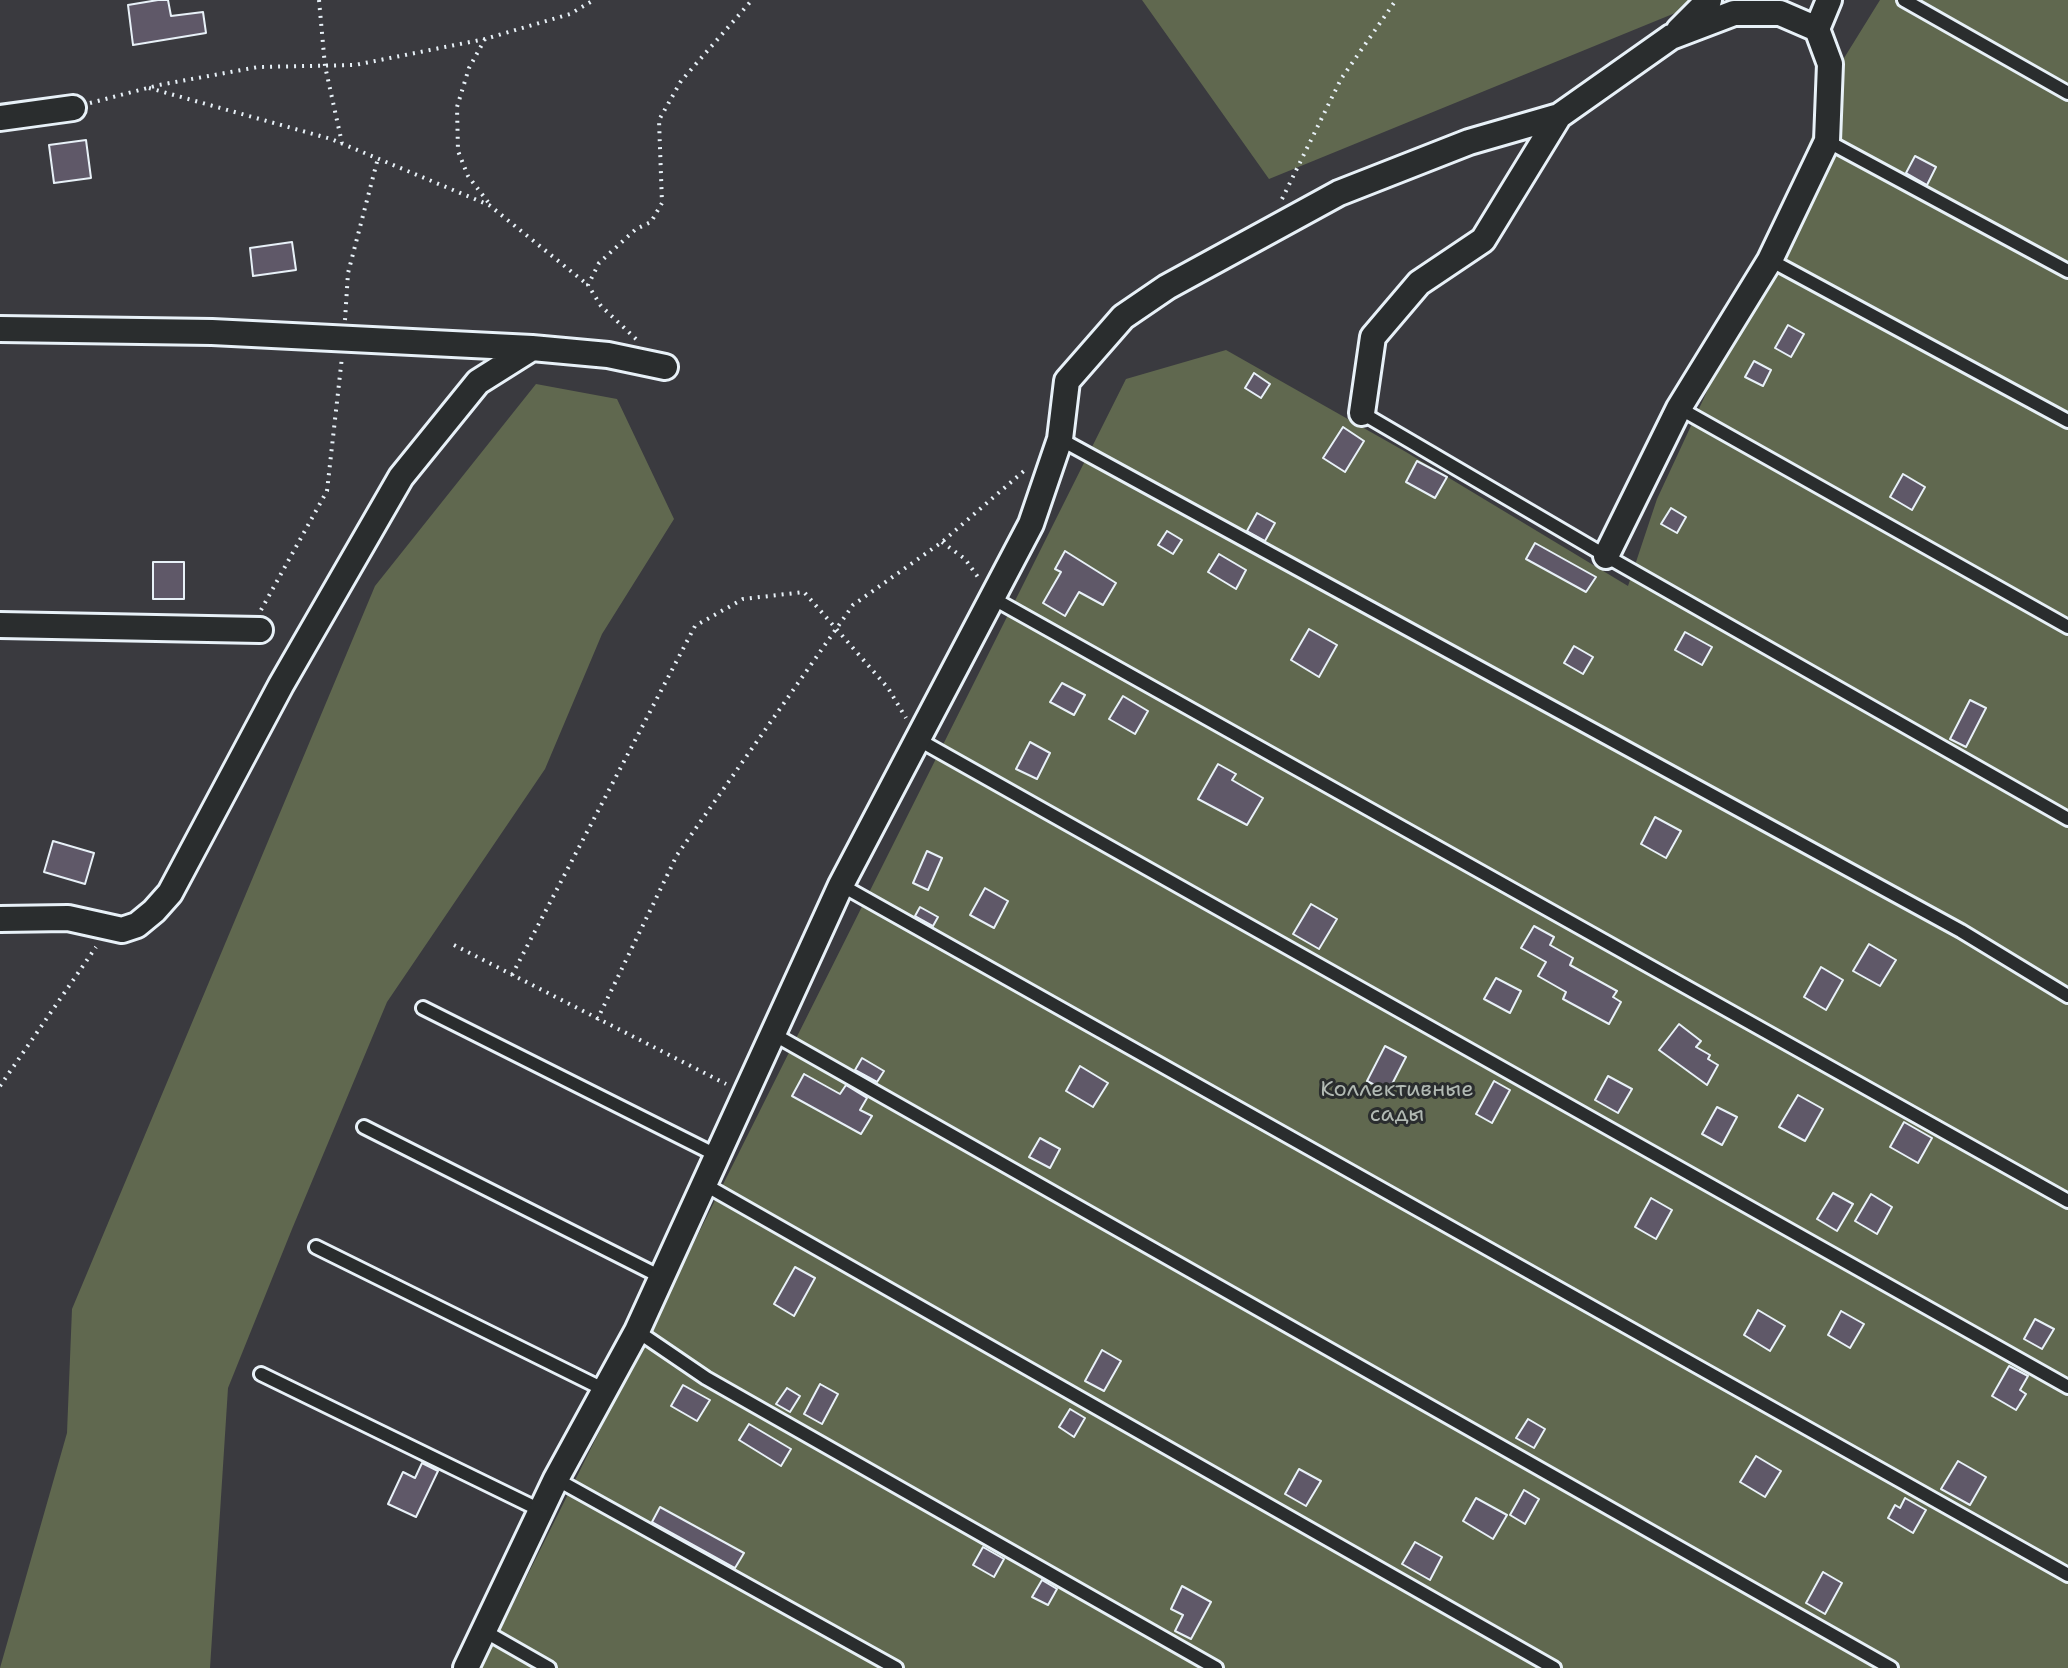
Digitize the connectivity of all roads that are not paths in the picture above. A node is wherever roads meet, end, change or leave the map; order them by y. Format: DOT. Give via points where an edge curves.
graph roads {
  1 [pos="1709,0"];
  2 [pos="1829,0"];
  3 [pos="1904,0"];
  4 [pos="1817,29"];
  5 [pos="1671,37"];
  6 [pos="2068,93"];
  7 [pos="73,108"];
  8 [pos="1559,116"];
  9 [pos="0,118"];
  10 [pos="1827,141"];
  11 [pos="1770,260"];
  12 [pos="2068,271"];
  13 [pos="0,329"];
  14 [pos="532,348"];
  15 [pos="665,367"];
  16 [pos="1679,408"];
  17 [pos="1362,413"];
  18 [pos="2068,421"];
  19 [pos="1060,439"];
  20 [pos="1606,556"];
  21 [pos="994,599"];
  22 [pos="0,625"];
  23 [pos="2068,627"];
  24 [pos="260,630"];
  25 [pos="919,740"];
  26 [pos="2068,819"];
  27 [pos="841,885"];
  28 [pos="0,919"];
  29 [pos="2068,996"];
  30 [pos="423,1008"];
  31 [pos="775,1035"];
  32 [pos="364,1127"];
  33 [pos="716,1155"];
  34 [pos="702,1183"];
  35 [pos="2068,1201"];
  36 [pos="316,1247"];
  37 [pos="661,1277"];
  38 [pos="637,1331"];
  39 [pos="261,1374"];
  40 [pos="2068,1387"];
  41 [pos="605,1390"];
  42 [pos="556,1479"];
  43 [pos="542,1511"];
  44 [pos="2068,1575"];
  45 [pos="486,1632"];
  46 [pos="466,1668"];
  47 [pos="549,1668"];
  48 [pos="896,1668"];
  49 [pos="1216,1668"];
  50 [pos="1554,1668"];
  51 [pos="1891,1668"];
  1 -- 5 [label="street"];
  2 -- 4 [label="street"];
  3 -- 6 [label="lane"];
  4 -- 5 [label="street" via="1780,13 1734,13"];
  4 -- 10 [label="street" via="1830,64"];
  5 -- 8 [label="street"];
  7 -- 9 [label="street"];
  8 -- 17 [label="street" via="1483,240 1419,283 1373,337"];
  8 -- 19 [label="street" via="1469,142 1339,193 1167,287 1123,317 1067,381"];
  10 -- 11 [label="street"];
  10 -- 12 [label="lane"];
  11 -- 16 [label="street"];
  11 -- 18 [label="lane"];
  13 -- 14 [label="street" via="212,332"];
  14 -- 15 [label="street"];
  14 -- 28 [label="street" via="478,382 401,477 170,893 137,925 122,930 68,918"];
  16 -- 20 [label="street"];
  16 -- 23 [label="lane"];
  17 -- 20 [label="lane"];
  19 -- 21 [label="street" via="1031,524"];
  19 -- 29 [label="lane" via="1961,931"];
  20 -- 26 [label="lane"];
  21 -- 25 [label="street"];
  21 -- 35 [label="lane"];
  22 -- 24 [label="street"];
  25 -- 27 [label="street"];
  25 -- 40 [label="lane"];
  27 -- 31 [label="street"];
  27 -- 44 [label="lane"];
  30 -- 33 [label="lane"];
  31 -- 33 [label="street"];
  31 -- 51 [label="lane"];
  32 -- 37 [label="lane"];
  33 -- 34 [label="street"];
  34 -- 37 [label="street"];
  34 -- 50 [label="lane"];
  36 -- 41 [label="lane"];
  37 -- 38 [label="street"];
  38 -- 41 [label="street"];
  38 -- 49 [label="lane" via="706,1378"];
  39 -- 43 [label="lane"];
  41 -- 42 [label="street"];
  42 -- 43 [label="street"];
  42 -- 48 [label="lane"];
  43 -- 45 [label="street"];
  45 -- 46 [label="street"];
  45 -- 47 [label="lane"];
}
